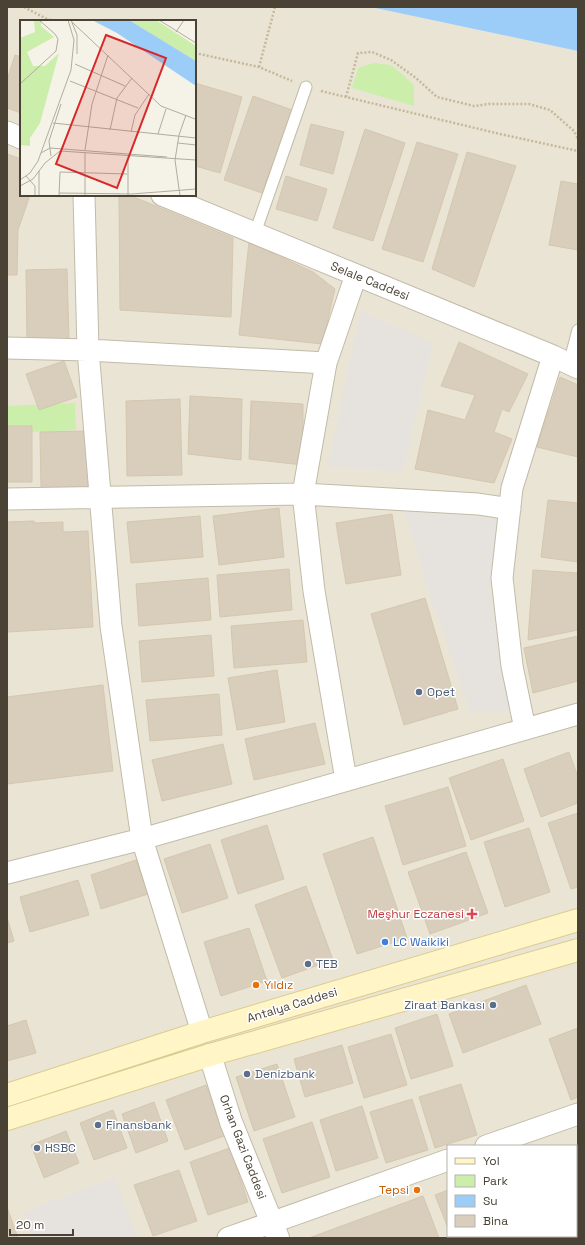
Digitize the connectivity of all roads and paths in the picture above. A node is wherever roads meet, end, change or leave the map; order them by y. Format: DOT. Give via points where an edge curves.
graph roads {
  1 [pos="24,7"];
  2 [pos="275,7"];
  3 [pos="50,20"];
  4 [pos="196,53"];
  5 [pos="259,67"];
  6 [pos="306,87"];
  7 [pos="346,97"];
  8 [pos="7,132"];
  9 [pos="20,138"];
  10 [pos="578,139"];
  11 [pos="578,151"];
  12 [pos="84,196"];
  13 [pos="164,196"];
  14 [pos="255,233"];
  15 [pos="356,275"];
  16 [pos="578,330"];
  17 [pos="7,348"];
  18 [pos="88,350"];
  19 [pos="567,362"];
  20 [pos="326,363"];
  21 [pos="303,494"];
  22 [pos="101,497"];
  23 [pos="7,499"];
  24 [pos="510,509"];
  25 [pos="578,714"];
  26 [pos="525,729"];
  27 [pos="346,780"];
  28 [pos="142,839"];
  29 [pos="7,873"];
  30 [pos="578,920"];
  31 [pos="578,950"];
  32 [pos="202,1032"];
  33 [pos="210,1055"];
  34 [pos="7,1095"];
  35 [pos="578,1114"];
  36 [pos="7,1120"];
  37 [pos="489,1145"];
  38 [pos="447,1160"];
  39 [pos="274,1230"];
  40 [pos="228,1238"];
  1 -- 3 [label="path"];
  2 -- 5 [label="path"];
  4 -- 5 [label="path"];
  5 -- 6 [label="path"];
  6 -- 7 [label="path"];
  6 -- 14 [label="lane"];
  7 -- 10 [label="path" via="358,53 372,52 391,60 437,96 474,106 529,104 550,110"];
  7 -- 11 [label="path"];
  8 -- 9 [label="street"];
  12 -- 18 [label="street"];
  13 -- 14 [label="street, Selale Caddesi"];
  14 -- 15 [label="street, Selale Caddesi"];
  15 -- 19 [label="street, Selale Caddesi"];
  15 -- 20 [label="street"];
  16 -- 19 [label="lane"];
  17 -- 18 [label="street"];
  18 -- 20 [label="street"];
  18 -- 22 [label="street"];
  19 -- 24 [label="street" via="512,488"];
  20 -- 21 [label="street"];
  21 -- 22 [label="street"];
  21 -- 24 [label="street" via="478,504"];
  21 -- 27 [label="street" via="314,591"];
  22 -- 23 [label="street"];
  22 -- 28 [label="street" via="111,626"];
  24 -- 26 [label="street" via="502,578 512,666"];
  25 -- 26 [label="street"];
  26 -- 27 [label="street"];
  27 -- 28 [label="street"];
  28 -- 29 [label="street"];
  28 -- 32 [label="street"];
  30 -- 32 [label="main road, Antalya Caddesi"];
  31 -- 33 [label="main road, Antalya Caddesi"];
  32 -- 34 [label="main road, Antalya Caddesi"];
  33 -- 36 [label="main road, Antalya Caddesi"];
  33 -- 39 [label="street, Orhan Gazi Caddesi" via="232,1122"];
  35 -- 37 [label="street"];
  38 -- 39 [label="street"];
  39 -- 40 [label="street"];
}
